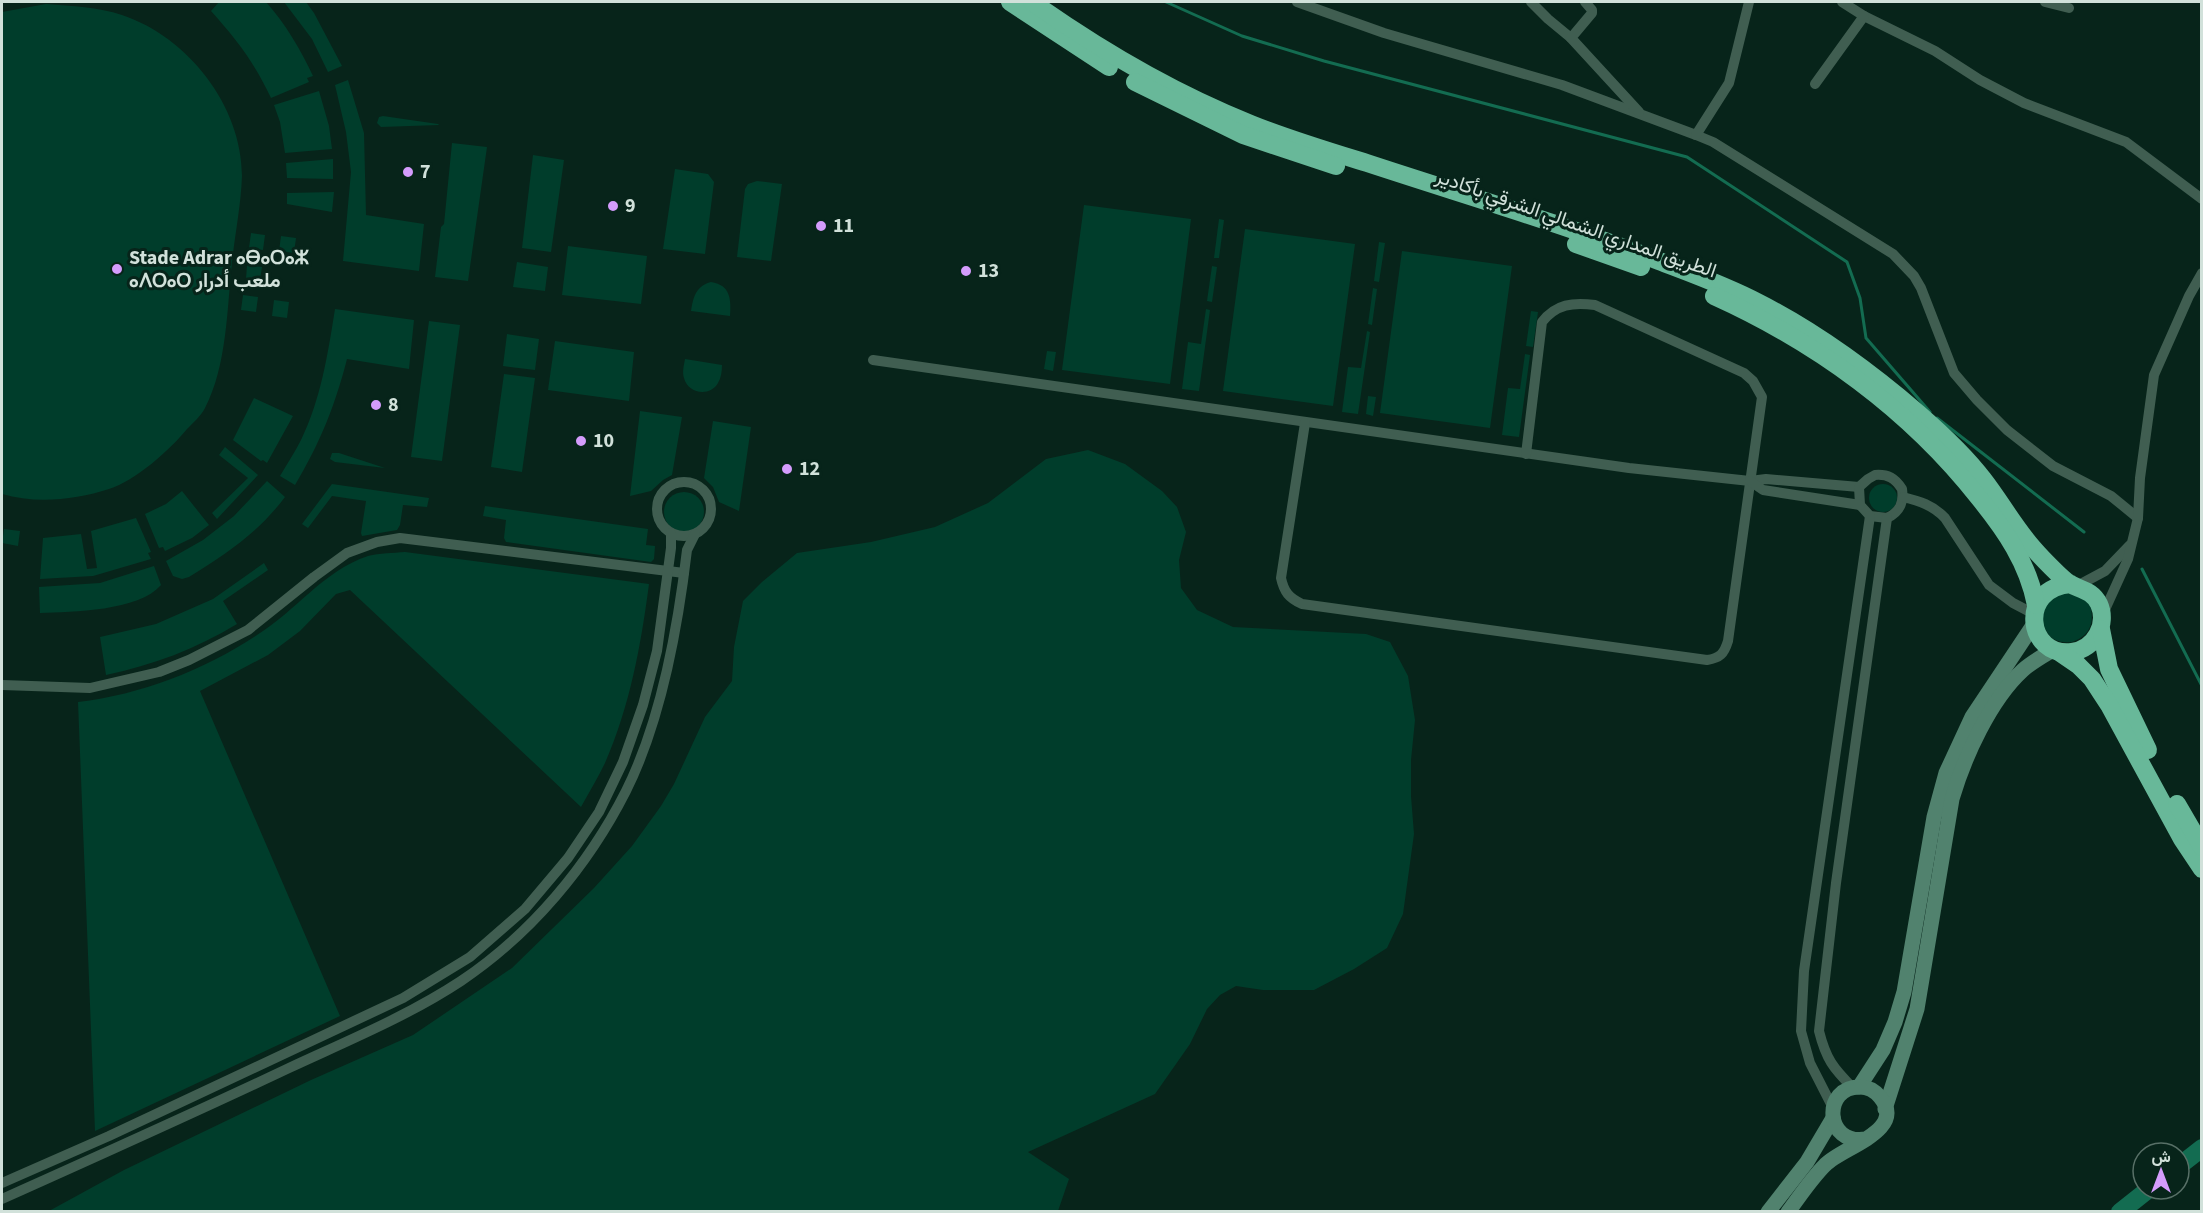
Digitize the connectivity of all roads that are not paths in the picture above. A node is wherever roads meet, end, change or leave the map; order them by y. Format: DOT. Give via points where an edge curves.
graph roads {
  1 [pos="1010,2"];
  2 [pos="1032,2"];
  3 [pos="1297,2"];
  4 [pos="1334,2"];
  5 [pos="1531,2"];
  6 [pos="1585,2"];
  7 [pos="1749,2"];
  8 [pos="1842,2"];
  9 [pos="2045,2"];
  10 [pos="2069,8"];
  11 [pos="1335,15"];
  12 [pos="1864,16"];
  13 [pos="1571,38"];
  14 [pos="1815,84"];
  15 [pos="1642,115"];
  16 [pos="1696,135"];
  17 [pos="2202,199"];
  18 [pos="2202,273"];
  19 [pos="873,360"];
  20 [pos="1305,423"];
  21 [pos="1526,454"];
  22 [pos="1750,481"];
  23 [pos="1859,488"];
  24 [pos="1903,497"];
  25 [pos="1860,505"];
  26 [pos="1870,516"];
  27 [pos="1887,518"];
  28 [pos="2138,518"];
  29 [pos="671,533"];
  30 [pos="695,534"];
  31 [pos="2133,540"];
  32 [pos="668,570"];
  33 [pos="684,573"];
  34 [pos="2074,585"];
  35 [pos="2035,614"];
  36 [pos="2101,623"];
  37 [pos="2056,651"];
  38 [pos="2,685"];
  39 [pos="2202,846"];
  40 [pos="2202,869"];
  41 [pos="1856,1087"];
  42 [pos="1886,1109"];
  43 [pos="1833,1113"];
  44 [pos="1866,1139"];
  45 [pos="2,1183"];
  46 [pos="2,1199"];
  47 [pos="1768,1212"];
  48 [pos="1788,1212"];
  1 -- 35 [label="highway, الطريق المداري الشمالي الشرقي بأكادير" via="1128,78 1243,135 1690,284 1793,336 1856,378 1938,450 1962,477 2005,530 2029,578"];
  2 -- 34 [label="highway, الطريق المداري الشمالي الشرقي بأكادير" via="1141,72 1252,125 1611,243 1707,279 1767,307 1830,345 1919,414 1981,476 2033,548"];
  3 -- 11 [label="street"];
  4 -- 11 [label="street"];
  5 -- 13 [label="street"];
  6 -- 13 [label="street" via="1592,14"];
  7 -- 16 [label="street" via="1729,83"];
  8 -- 12 [label="street"];
  9 -- 10 [label="street"];
  11 -- 15 [label="street"];
  12 -- 14 [label="street"];
  12 -- 17 [label="street" via="1935,51 2024,103 2126,142"];
  13 -- 15 [label="street"];
  15 -- 16 [label="street"];
  16 -- 28 [label="street" via="1893,254 1921,288 1954,373 1977,400 2053,466 2111,496"];
  18 -- 28 [label="street" via="2154,375"];
  19 -- 20 [label="street"];
  20 -- 21 [label="street"];
  20 -- 22 [label="street" via="1281,578 1293,600 1707,660 1723,654 1728,642"];
  21 -- 22 [label="street"];
  21 -- 22 [label="street" via="1542,322 1562,306 1588,304 1744,373 1759,389 1762,397"];
  22 -- 23 [label="street" via="1766,479"];
  22 -- 25 [label="street" via="1763,490"];
  23 -- 24 [label="street" via="1868,478 1884,475 1898,482"];
  23 -- 25 [label="street"];
  24 -- 27 [label="street" via="1899,510"];
  24 -- 35 [label="street" via="1938,511 1989,585"];
  25 -- 26 [label="street"];
  26 -- 27 [label="street"];
  26 -- 43 [label="street" via="1804,971 1801,1031 1810,1063"];
  27 -- 41 [label="street" via="1819,1032 1824,1054 1834,1070"];
  28 -- 31 [label="street"];
  29 -- 30 [label="street"];
  29 -- 30 [label="street" via="658,517 658,500 671,485 688,482 702,488 711,501 708,524"];
  29 -- 32 [label="street"];
  30 -- 33 [label="street" via="687,550"];
  31 -- 34 [label="street" via="2111,565"];
  31 -- 36 [label="street"];
  32 -- 33 [label="street"];
  32 -- 38 [label="street" via="400,538 347,553 249,630 159,672 90,688"];
  32 -- 45 [label="street" via="657,651 644,705 623,762 599,812 568,858 525,909 470,957 403,998"];
  33 -- 46 [label="street" via="663,687 627,790 590,852 517,937 461,981 376,1028"];
  34 -- 35 [label="highway" via="2050,589 2042,596"];
  34 -- 36 [label="highway" via="2094,596"];
  35 -- 37 [label="highway" via="2037,635"];
  35 -- 41 [label="street" via="1972,717 1946,772 1895,1022 1883,1050"];
  36 -- 37 [label="highway" via="2095,640 2085,648"];
  36 -- 39 [label="highway" via="2109,669 2163,779"];
  37 -- 40 [label="highway" via="2092,679"];
  37 -- 42 [label="street" via="2028,666 2010,685 1982,727 1963,766 1952,799 1917,1009"];
  41 -- 42 [label="street" via="1873,1091"];
  41 -- 43 [label="street" via="1841,1094"];
  42 -- 44 [label="street" via="1880,1131"];
  43 -- 44 [label="street" via="1839,1131 1845,1136"];
  43 -- 47 [label="street" via="1807,1162"];
  44 -- 48 [label="street" via="1826,1164"];
}
